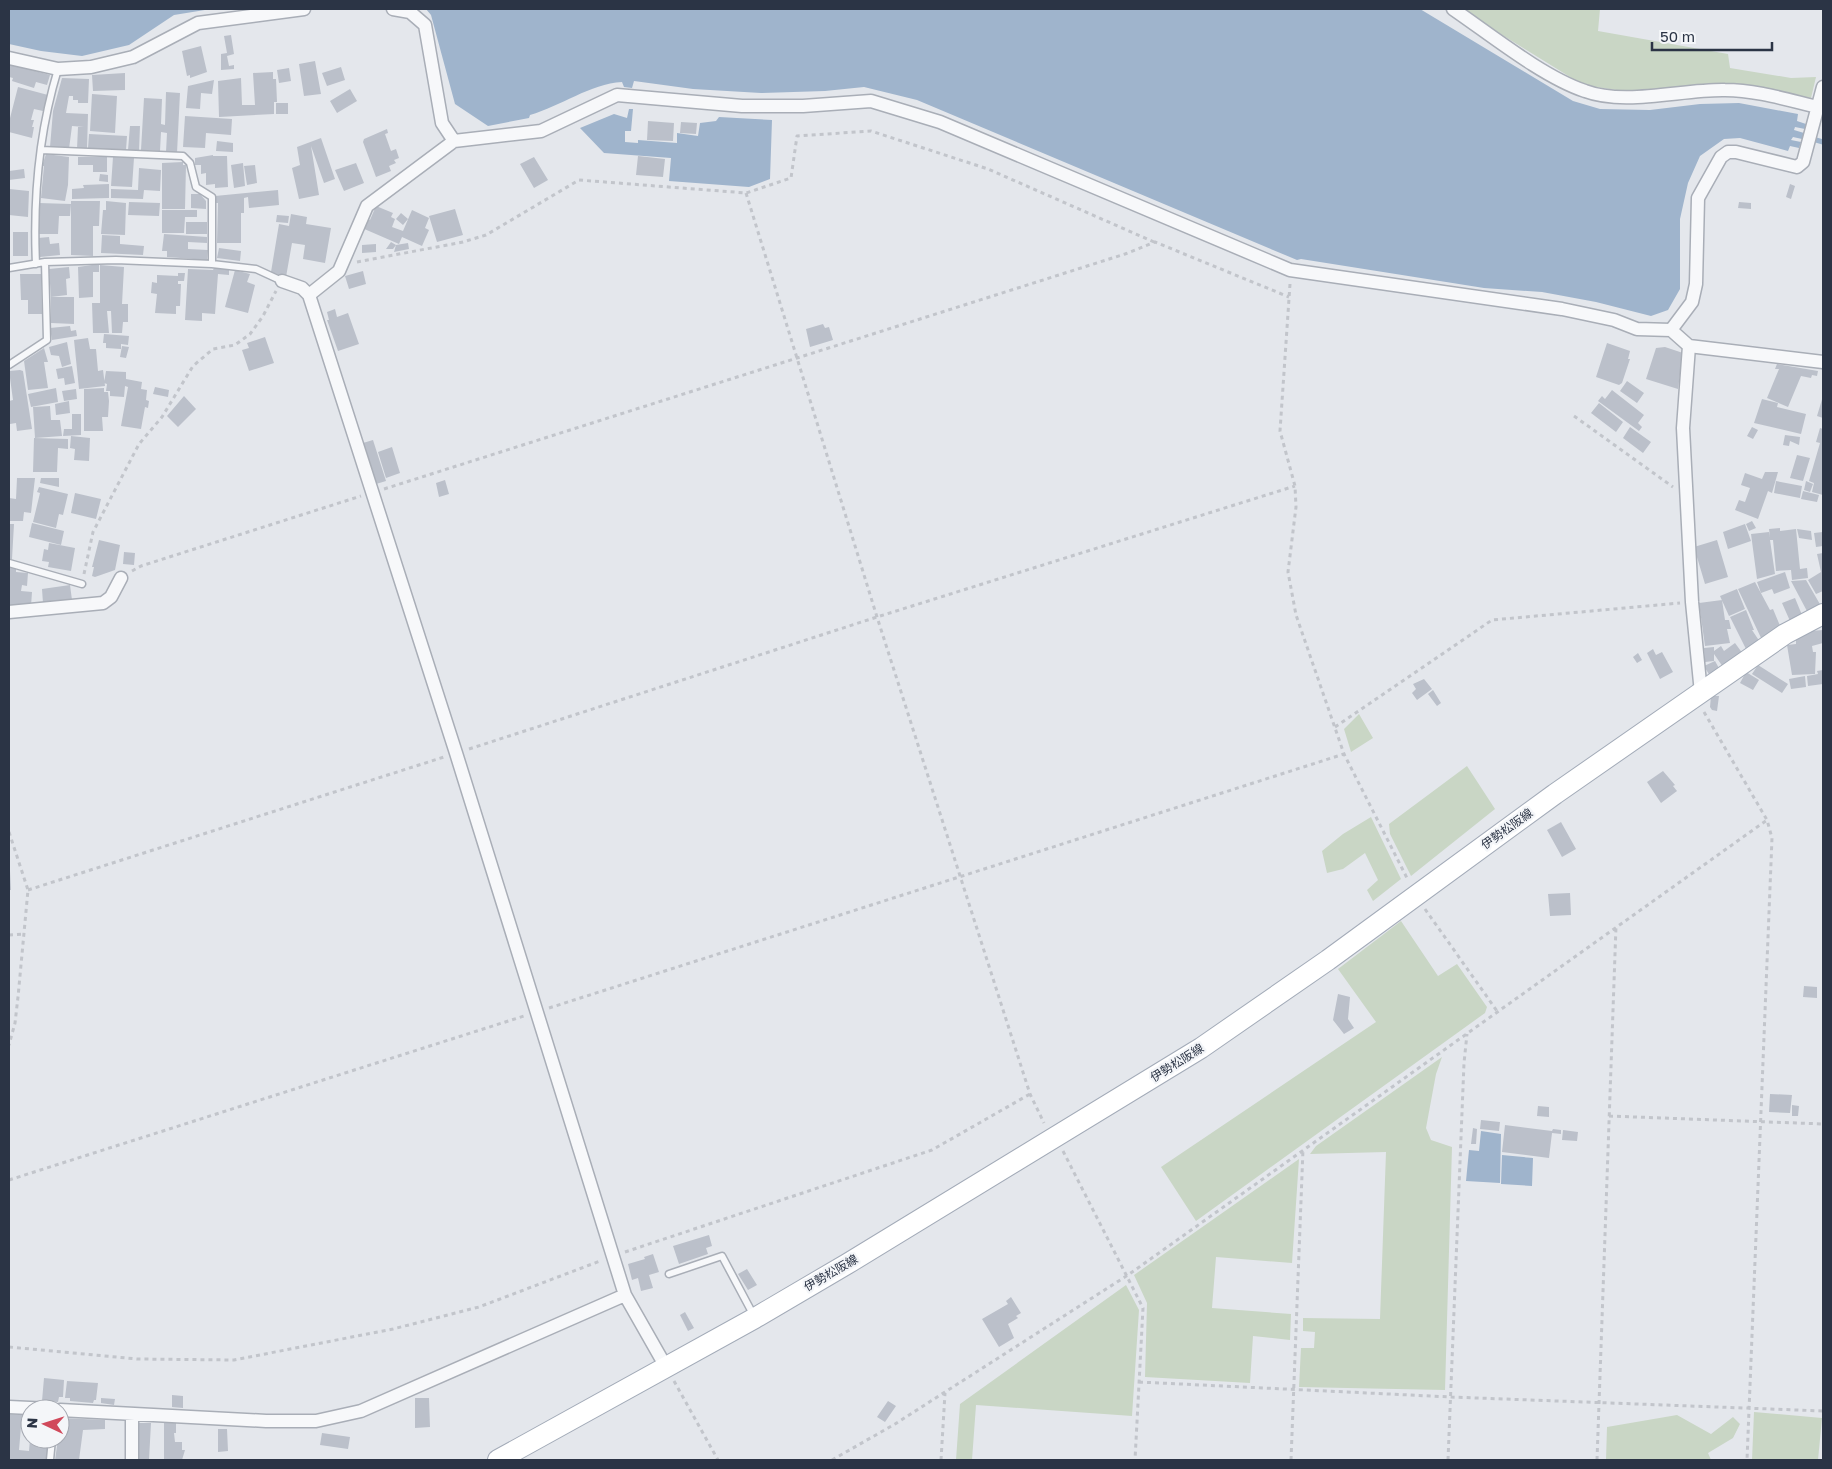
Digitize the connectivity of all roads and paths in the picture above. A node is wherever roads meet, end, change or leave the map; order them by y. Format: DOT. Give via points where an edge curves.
graph roads {
  1 [pos="304,9"];
  2 [pos="393,9"];
  3 [pos="1453,9"];
  4 [pos="9,58"];
  5 [pos="58,69"];
  6 [pos="1823,87"];
  7 [pos="1817,112"];
  8 [pos="454,141"];
  9 [pos="41,150"];
  10 [pos="746,193"];
  11 [pos="1154,242"];
  12 [pos="46,262"];
  13 [pos="36,264"];
  14 [pos="212,264"];
  15 [pos="342,265"];
  16 [pos="9,268"];
  17 [pos="282,281"];
  18 [pos="309,295"];
  19 [pos="1671,330"];
  20 [pos="1689,346"];
  21 [pos="796,358"];
  22 [pos="1823,362"];
  23 [pos="9,365"];
  24 [pos="1574,416"];
  25 [pos="1295,486"];
  26 [pos="373,492"];
  27 [pos="1687,494"];
  28 [pos="9,564"];
  29 [pos="121,578"];
  30 [pos="82,584"];
  31 [pos="1692,602"];
  32 [pos="9,612"];
  33 [pos="1823,614"];
  34 [pos="877,617"];
  35 [pos="1701,693"];
  36 [pos="1335,727"];
  37 [pos="456,753"];
  38 [pos="1767,820"];
  39 [pos="9,832"];
  40 [pos="961,875"];
  41 [pos="28,890"];
  42 [pos="1616,926"];
  43 [pos="26,934"];
  44 [pos="9,935"];
  45 [pos="536,1012"];
  46 [pos="1467,1033"];
  47 [pos="9,1045"];
  48 [pos="1030,1094"];
  49 [pos="1608,1116"];
  50 [pos="1760,1122"];
  51 [pos="1823,1124"];
  52 [pos="1054,1139"];
  53 [pos="1303,1149"];
  54 [pos="9,1180"];
  55 [pos="612,1256"];
  56 [pos="669,1274"];
  57 [pos="1128,1275"];
  58 [pos="625,1295"];
  59 [pos="755,1318"];
  60 [pos="9,1347"];
  61 [pos="666,1367"];
  62 [pos="1139,1382"];
  63 [pos="1294,1390"];
  64 [pos="945,1392"];
  65 [pos="1451,1397"];
  66 [pos="1599,1402"];
  67 [pos="1749,1408"];
  68 [pos="70,1411"];
  69 [pos="1823,1411"];
  70 [pos="132,1415"];
  71 [pos="132,1460"];
  72 [pos="498,1460"];
  73 [pos="718,1460"];
  74 [pos="832,1460"];
  75 [pos="942,1460"];
  76 [pos="1135,1460"];
  77 [pos="1290,1460"];
  78 [pos="1448,1460"];
  79 [pos="1597,1460"];
  80 [pos="1747,1460"];
  1 -- 5 [label="street" via="198,23 133,57 91,67"];
  2 -- 8 [label="street" via="410,12 425,25 442,123"];
  3 -- 7 [label="street" via="1557,79 1586,92 1653,96 1726,90 1760,93"];
  4 -- 5 [label="street"];
  5 -- 9 [label="lane"];
  6 -- 7 [label="street"];
  7 -- 19 [label="street" via="1803,162 1797,166 1736,152 1728,152 1721,157 1698,198 1696,284 1692,302"];
  8 -- 15 [label="street" via="367,206"];
  8 -- 19 [label="street" via="541,131 617,95 742,106 871,101 940,122 1290,270 1562,309 1614,320 1638,329"];
  9 -- 13 [label="lane" via="34,224"];
  9 -- 14 [label="lane" via="183,156 190,163 196,187 212,197"];
  10 -- 11 [label="path" via="791,178 797,136 871,131 988,169"];
  10 -- 15 [label="path" via="579,180 486,235"];
  10 -- 21 [label="path"];
  11 -- 21 [label="path"];
  11 -- 25 [label="path" via="1289,297 1280,431"];
  12 -- 13 [label="lane"];
  12 -- 14 [label="lane" via="116,260"];
  12 -- 23 [label="lane" via="47,340"];
  13 -- 16 [label="lane"];
  14 -- 17 [label="lane" via="256,269"];
  15 -- 18 [label="street"];
  17 -- 18 [label="street" via="302,288"];
  17 -- 30 [label="path" via="264,316 250,334 234,345 213,350 192,366 162,417 139,444 94,532"];
  18 -- 26 [label="street"];
  19 -- 20 [label="street"];
  20 -- 22 [label="street"];
  20 -- 27 [label="street" via="1682,428"];
  21 -- 26 [label="path"];
  21 -- 34 [label="path"];
  24 -- 27 [label="path"];
  25 -- 34 [label="path"];
  25 -- 36 [label="path" via="1296,507 1288,572 1296,615"];
  26 -- 29 [label="path" via="141,566"];
  26 -- 37 [label="street"];
  27 -- 31 [label="street"];
  28 -- 30 [label="lane"];
  29 -- 32 [label="street" via="111,597 103,603"];
  31 -- 35 [label="street"];
  31 -- 36 [label="path" via="1492,620"];
  33 -- 35 [label="main road, 伊勢松阪線" via="1784,634"];
  34 -- 37 [label="path"];
  34 -- 40 [label="path"];
  35 -- 38 [label="path" via="1704,711"];
  35 -- 52 [label="main road, 伊勢松阪線" via="1217,1037"];
  36 -- 40 [label="path" via="1344,754"];
  37 -- 41 [label="path"];
  37 -- 45 [label="street"];
  38 -- 42 [label="path"];
  38 -- 50 [label="path" via="1772,838"];
  39 -- 41 [label="path"];
  40 -- 45 [label="path"];
  40 -- 48 [label="path"];
  41 -- 43 [label="path"];
  42 -- 46 [label="path"];
  42 -- 49 [label="path"];
  43 -- 44 [label="path"];
  43 -- 47 [label="path" via="15,1023"];
  45 -- 54 [label="path"];
  45 -- 55 [label="street"];
  46 -- 53 [label="path"];
  46 -- 65 [label="path"];
  48 -- 52 [label="path"];
  48 -- 55 [label="path" via="932,1150"];
  49 -- 50 [label="path"];
  49 -- 66 [label="path"];
  50 -- 51 [label="path"];
  50 -- 67 [label="path"];
  52 -- 57 [label="path" via="1063,1150"];
  52 -- 59 [label="main road, 伊勢松阪線"];
  53 -- 57 [label="path"];
  53 -- 63 [label="path"];
  55 -- 58 [label="street"];
  55 -- 60 [label="path" via="469,1309 393,1329 234,1360 137,1359"];
  56 -- 59 [label="lane" via="722,1256"];
  57 -- 62 [label="path" via="1143,1308"];
  57 -- 64 [label="path"];
  58 -- 61 [label="street"];
  58 -- 70 [label="street" via="361,1412 316,1421"];
  59 -- 61 [label="main road, 伊勢松阪線"];
  61 -- 72 [label="main road, 伊勢松阪線"];
  61 -- 73 [label="path"];
  62 -- 63 [label="path"];
  62 -- 76 [label="path"];
  63 -- 65 [label="path"];
  63 -- 77 [label="path"];
  64 -- 74 [label="path"];
  64 -- 75 [label="path"];
  65 -- 66 [label="path"];
  65 -- 78 [label="path"];
  66 -- 67 [label="path"];
  66 -- 79 [label="path"];
  67 -- 69 [label="path"];
  67 -- 80 [label="path"];
  68 -- 70 [label="street"];
  70 -- 71 [label="street"];
}
